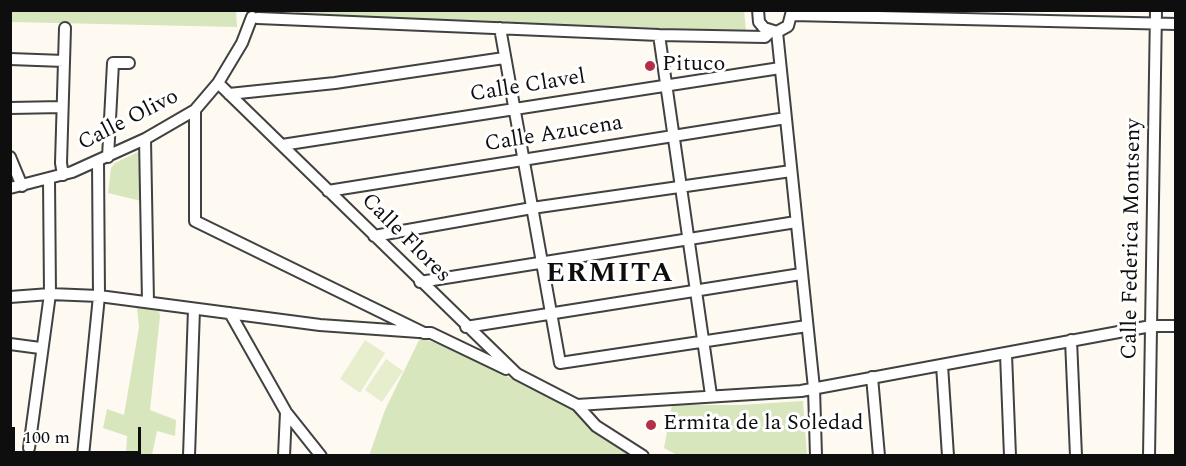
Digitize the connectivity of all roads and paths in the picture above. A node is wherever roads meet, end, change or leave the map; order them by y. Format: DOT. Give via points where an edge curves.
graph roads {
  1 [pos="272,10"];
  2 [pos="758,10"];
  3 [pos="1156,10"];
  4 [pos="792,13"];
  5 [pos="939,14"];
  6 [pos="251,15"];
  7 [pos="1070,16"];
  8 [pos="1155,23"];
  9 [pos="1176,24"];
  10 [pos="65,28"];
  11 [pos="500,28"];
  12 [pos="774,31"];
  13 [pos="659,35"];
  14 [pos="504,58"];
  15 [pos="10,59"];
  16 [pos="64,61"];
  17 [pos="129,63"];
  18 [pos="780,68"];
  19 [pos="218,83"];
  20 [pos="666,86"];
  21 [pos="228,94"];
  22 [pos="62,107"];
  23 [pos="10,108"];
  24 [pos="515,109"];
  25 [pos="195,110"];
  26 [pos="786,118"];
  27 [pos="673,136"];
  28 [pos="145,139"];
  29 [pos="282,145"];
  30 [pos="10,157"];
  31 [pos="103,158"];
  32 [pos="523,161"];
  33 [pos="791,171"];
  34 [pos="63,175"];
  35 [pos="49,179"];
  36 [pos="22,186"];
  37 [pos="10,188"];
  38 [pos="681,188"];
  39 [pos="328,191"];
  40 [pos="532,208"];
  41 [pos="796,222"];
  42 [pos="374,236"];
  43 [pos="688,238"];
  44 [pos="541,261"];
  45 [pos="801,274"];
  46 [pos="420,282"];
  47 [pos="696,291"];
  48 [pos="50,294"];
  49 [pos="99,296"];
  50 [pos="10,297"];
  51 [pos="148,302"];
  52 [pos="194,309"];
  53 [pos="230,313"];
  54 [pos="550,313"];
  55 [pos="807,326"];
  56 [pos="1151,326"];
  57 [pos="1176,326"];
  58 [pos="466,327"];
  59 [pos="424,333"];
  60 [pos="1071,340"];
  61 [pos="703,342"];
  62 [pos="10,344"];
  63 [pos="40,348"];
  64 [pos="1005,354"];
  65 [pos="942,365"];
  66 [pos="517,374"];
  67 [pos="872,377"];
  68 [pos="814,388"];
  69 [pos="711,395"];
  70 [pos="577,405"];
  71 [pos="286,412"];
  72 [pos="28,448"];
  73 [pos="83,456"];
  74 [pos="189,456"];
  75 [pos="284,456"];
  76 [pos="321,456"];
  77 [pos="643,456"];
  78 [pos="816,456"];
  79 [pos="879,456"];
  80 [pos="948,456"];
  81 [pos="1010,456"];
  82 [pos="1076,456"];
  83 [pos="1149,456"];
  1 -- 6 [label="street"];
  2 -- 12 [label="street" via="759,22"];
  3 -- 8 [label="street, Calle Federica Montseny"];
  4 -- 5 [label="street"];
  4 -- 12 [label="street" via="788,26"];
  5 -- 7 [label="street"];
  6 -- 11 [label="street"];
  6 -- 19 [label="street, Calle Olivo" via="242,43"];
  7 -- 8 [label="street"];
  8 -- 9 [label="street"];
  8 -- 56 [label="street, Calle Federica Montseny"];
  10 -- 16 [label="street"];
  11 -- 13 [label="street"];
  11 -- 14 [label="street"];
  12 -- 13 [label="street" via="765,37"];
  12 -- 18 [label="street"];
  13 -- 20 [label="street"];
  14 -- 21 [label="street"];
  14 -- 24 [label="street"];
  15 -- 16 [label="street"];
  16 -- 22 [label="street"];
  17 -- 31 [label="street" via="113,63"];
  18 -- 20 [label="street, Calle Clavel"];
  18 -- 26 [label="street"];
  19 -- 21 [label="street, Calle Flores"];
  19 -- 25 [label="street, Calle Olivo"];
  20 -- 24 [label="street, Calle Clavel"];
  20 -- 27 [label="street"];
  21 -- 29 [label="street, Calle Flores"];
  22 -- 23 [label="street"];
  22 -- 34 [label="street"];
  24 -- 29 [label="street, Calle Clavel"];
  24 -- 32 [label="street"];
  25 -- 28 [label="street, Calle Olivo"];
  25 -- 59 [label="street" via="195,220"];
  26 -- 27 [label="street, Calle Azucena"];
  26 -- 33 [label="street"];
  27 -- 32 [label="street, Calle Azucena"];
  27 -- 38 [label="street"];
  28 -- 31 [label="street, Calle Olivo"];
  28 -- 51 [label="street"];
  29 -- 39 [label="street, Calle Flores"];
  30 -- 36 [label="street"];
  31 -- 34 [label="street, Calle Olivo"];
  31 -- 49 [label="street"];
  32 -- 39 [label="street, Calle Azucena"];
  32 -- 40 [label="street"];
  33 -- 38 [label="street"];
  33 -- 41 [label="street"];
  34 -- 35 [label="street, Calle Olivo"];
  35 -- 36 [label="street, Calle Olivo"];
  35 -- 48 [label="street"];
  36 -- 37 [label="street, Calle Olivo"];
  38 -- 40 [label="street"];
  38 -- 43 [label="street"];
  39 -- 42 [label="street, Calle Flores"];
  40 -- 42 [label="street"];
  40 -- 44 [label="street"];
  41 -- 43 [label="street"];
  41 -- 45 [label="street"];
  42 -- 46 [label="street, Calle Flores"];
  43 -- 44 [label="street"];
  43 -- 47 [label="street"];
  44 -- 46 [label="street"];
  44 -- 54 [label="street"];
  45 -- 47 [label="street"];
  45 -- 55 [label="street"];
  46 -- 58 [label="street, Calle Flores"];
  47 -- 54 [label="street"];
  47 -- 61 [label="street"];
  48 -- 49 [label="street"];
  48 -- 50 [label="street"];
  48 -- 63 [label="street"];
  49 -- 51 [label="street"];
  49 -- 73 [label="street"];
  51 -- 52 [label="street"];
  52 -- 53 [label="street"];
  52 -- 74 [label="street"];
  53 -- 59 [label="street"];
  53 -- 71 [label="street"];
  54 -- 58 [label="street"];
  54 -- 61 [label="street" via="560,363"];
  55 -- 61 [label="street"];
  55 -- 68 [label="street"];
  56 -- 57 [label="street"];
  56 -- 60 [label="street"];
  56 -- 83 [label="street, Calle Federica Montseny"];
  58 -- 66 [label="street, Calle Flores"];
  59 -- 66 [label="street"];
  60 -- 64 [label="street"];
  60 -- 82 [label="street"];
  61 -- 69 [label="street"];
  62 -- 63 [label="street"];
  63 -- 72 [label="street"];
  64 -- 65 [label="street"];
  64 -- 81 [label="street"];
  65 -- 67 [label="street"];
  65 -- 80 [label="street"];
  66 -- 70 [label="street, Calle Flores"];
  67 -- 68 [label="street"];
  67 -- 79 [label="street"];
  68 -- 69 [label="street"];
  68 -- 78 [label="street"];
  69 -- 70 [label="street"];
  70 -- 77 [label="street" via="596,426"];
  71 -- 75 [label="street"];
  71 -- 76 [label="street"];
}
